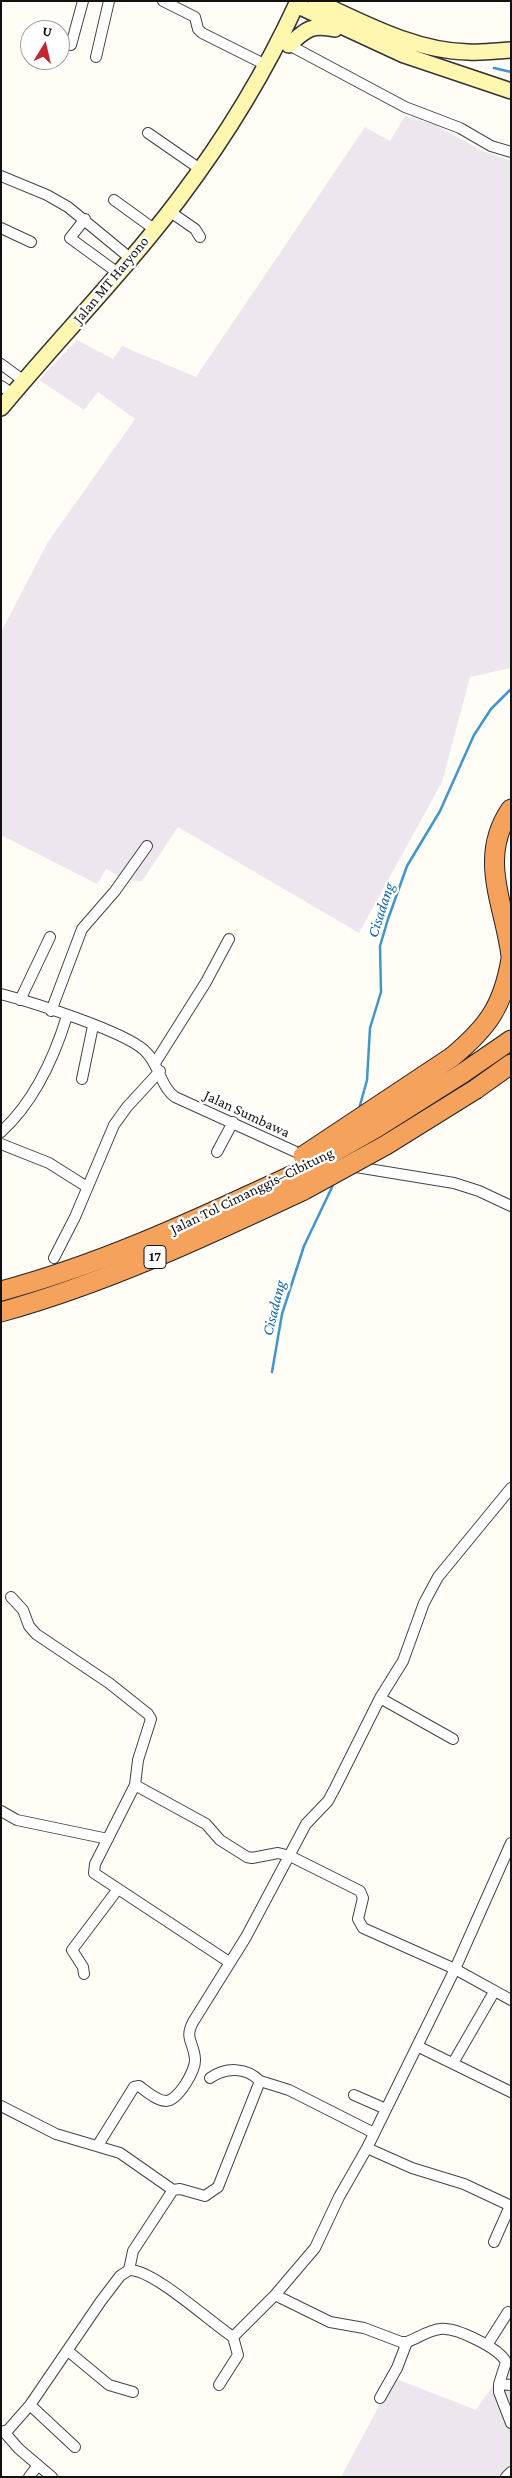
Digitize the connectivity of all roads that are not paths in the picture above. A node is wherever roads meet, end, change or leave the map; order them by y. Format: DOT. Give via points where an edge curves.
graph roads {
  1 [pos="83,1"];
  2 [pos="109,1"];
  3 [pos="163,1"];
  4 [pos="338,1"];
  5 [pos="305,4"];
  6 [pos="356,26"];
  7 [pos="71,45"];
  8 [pos="289,45"];
  9 [pos="511,50"];
  10 [pos="96,57"];
  11 [pos="266,65"];
  12 [pos="511,92"];
  13 [pos="148,133"];
  14 [pos="214,148"];
  15 [pos="511,152"];
  16 [pos="200,168"];
  17 [pos="1,176"];
  18 [pos="114,200"];
  19 [pos="169,211"];
  20 [pos="85,219"];
  21 [pos="1,228"];
  22 [pos="154,229"];
  23 [pos="200,237"];
  24 [pos="31,242"];
  25 [pos="130,258"];
  26 [pos="118,273"];
  27 [pos="1,364"];
  28 [pos="24,381"];
  29 [pos="7,390"];
  30 [pos="1,408"];
  31 [pos="511,809"];
  32 [pos="511,839"];
  33 [pos="147,846"];
  34 [pos="511,892"];
  35 [pos="50,937"];
  36 [pos="229,939"];
  37 [pos="511,958"];
  38 [pos="1,994"];
  39 [pos="20,1000"];
  40 [pos="51,1011"];
  41 [pos="67,1016"];
  42 [pos="93,1026"];
  43 [pos="511,1040"];
  44 [pos="511,1064"];
  45 [pos="158,1067"];
  46 [pos="82,1079"];
  47 [pos="234,1122"];
  48 [pos="1,1132"];
  49 [pos="1,1144"];
  50 [pos="217,1152"];
  51 [pos="293,1169"];
  52 [pos="87,1187"];
  53 [pos="511,1206"];
  54 [pos="54,1258"];
  55 [pos="1,1291"];
  56 [pos="1,1312"];
  57 [pos="511,1488"];
  58 [pos="11,1597"];
  59 [pos="380,1698"];
  60 [pos="453,1739"];
  61 [pos="135,1785"];
  62 [pos="1,1811"];
  63 [pos="108,1839"];
  64 [pos="511,1843"];
  65 [pos="290,1856"];
  66 [pos="118,1889"];
  67 [pos="229,1962"];
  68 [pos="455,1969"];
  69 [pos="84,1974"];
  70 [pos="494,1992"];
  71 [pos="511,2000"];
  72 [pos="417,2046"];
  73 [pos="453,2063"];
  74 [pos="210,2078"];
  75 [pos="260,2081"];
  76 [pos="511,2092"];
  77 [pos="354,2095"];
  78 [pos="1,2106"];
  79 [pos="386,2109"];
  80 [pos="374,2133"];
  81 [pos="98,2145"];
  82 [pos="367,2148"];
  83 [pos="173,2190"];
  84 [pos="510,2206"];
  85 [pos="494,2242"];
  86 [pos="129,2270"];
  87 [pos="275,2295"];
  88 [pos="508,2312"];
  89 [pos="234,2337"];
  90 [pos="407,2342"];
  91 [pos="486,2345"];
  92 [pos="68,2351"];
  93 [pos="499,2384"];
  94 [pos="219,2385"];
  95 [pos="511,2385"];
  96 [pos="132,2392"];
  97 [pos="380,2398"];
  98 [pos="30,2406"];
  99 [pos="511,2422"];
  100 [pos="3,2432"];
  101 [pos="75,2447"];
  102 [pos="38,2465"];
  103 [pos="511,2472"];
  104 [pos="29,2477"];
  105 [pos="52,2477"];
  106 [pos="506,2477"];
  1 -- 7 [label="street"];
  2 -- 10 [label="street"];
  3 -- 11 [label="street" via="195,17 202,33"];
  4 -- 6 [label="main road"];
  5 -- 6 [label="main road"];
  5 -- 8 [label="main road, Jalan MT Haryono"];
  5 -- 11 [label="main road, Jalan MT Haryono"];
  6 -- 8 [label="main road" via="319,26 304,31"];
  6 -- 9 [label="main road" via="434,48 468,52"];
  6 -- 12 [label="main road" via="404,55"];
  8 -- 14 [label="main road, Jalan MT Haryono" via="235,135"];
  8 -- 15 [label="street" via="405,106 460,128 490,146"];
  11 -- 14 [label="main road, Jalan MT Haryono"];
  13 -- 16 [label="street"];
  14 -- 16 [label="main road, Jalan MT Haryono"];
  16 -- 19 [label="main road, Jalan MT Haryono"];
  17 -- 20 [label="street" via="47,195"];
  18 -- 22 [label="street"];
  19 -- 22 [label="main road, Jalan MT Haryono"];
  19 -- 23 [label="street" via="195,229"];
  20 -- 25 [label="street"];
  20 -- 26 [label="street" via="70,238"];
  21 -- 24 [label="street"];
  22 -- 25 [label="main road, Jalan MT Haryono"];
  25 -- 26 [label="main road, Jalan MT Haryono"];
  26 -- 28 [label="main road, Jalan MT Haryono"];
  27 -- 28 [label="street"];
  28 -- 29 [label="main road, Jalan MT Haryono"];
  29 -- 30 [label="main road, Jalan MT Haryono"];
  31 -- 37 [label="highway" via="497,840 493,864"];
  32 -- 34 [label="highway" via="505,866"];
  33 -- 40 [label="street" via="115,891 82,929"];
  35 -- 39 [label="street"];
  36 -- 45 [label="street"];
  37 -- 51 [label="highway, bridge" via="507,982 495,1010 479,1034 452,1057"];
  38 -- 39 [label="street, Jalan Sumbawa"];
  39 -- 40 [label="street, Jalan Sumbawa"];
  40 -- 41 [label="street, Jalan Sumbawa"];
  41 -- 42 [label="street, Jalan Sumbawa"];
  41 -- 48 [label="street" via="48,1067"];
  42 -- 45 [label="street, Jalan Sumbawa" via="134,1042"];
  42 -- 46 [label="street"];
  43 -- 51 [label="highway, Jalan Tol Cimanggis–Cibitung / 17, bridge" via="376,1128"];
  44 -- 56 [label="highway, Jalan Tol Cimanggis–Cibitung / 17, bridge" via="386,1145 304,1190 113,1274"];
  45 -- 47 [label="street, Jalan Sumbawa" via="175,1098"];
  45 -- 52 [label="street" via="114,1125"];
  47 -- 50 [label="street"];
  47 -- 53 [label="street, Jalan Sumbawa" via="307,1157 454,1183"];
  49 -- 52 [label="street" via="49,1163"];
  51 -- 55 [label="highway, Jalan Tol Cimanggis–Cibitung / 17" via="188,1223 103,1257"];
  52 -- 54 [label="street"];
  57 -- 59 [label="street" via="438,1577 424,1602 406,1656"];
  58 -- 61 [label="street" via="23,1610 36,1634 109,1683 150,1717"];
  59 -- 60 [label="street"];
  59 -- 65 [label="street" via="328,1801 306,1824"];
  61 -- 63 [label="street"];
  61 -- 65 [label="street" via="206,1824 220,1840 247,1857 278,1853"];
  62 -- 63 [label="street" via="16,1820"];
  63 -- 66 [label="street" via="95,1864 94,1873"];
  64 -- 68 [label="street"];
  65 -- 67 [label="street"];
  65 -- 68 [label="street" via="360,1891 363,1898 358,1919 363,1928"];
  66 -- 67 [label="street"];
  66 -- 69 [label="street" via="72,1950 83,1966"];
  67 -- 81 [label="street" via="189,2028 195,2063 178,2096 164,2101 139,2086 134,2087"];
  68 -- 70 [label="street"];
  68 -- 72 [label="street"];
  70 -- 71 [label="street"];
  70 -- 73 [label="street"];
  72 -- 73 [label="street"];
  72 -- 79 [label="street"];
  73 -- 76 [label="street"];
  74 -- 75 [label="street" via="224,2070 238,2070 252,2074"];
  75 -- 80 [label="street" via="296,2094"];
  75 -- 83 [label="street" via="217,2190 208,2196"];
  77 -- 79 [label="street"];
  78 -- 81 [label="street" via="56,2134"];
  79 -- 80 [label="street"];
  80 -- 82 [label="street"];
  81 -- 83 [label="street" via="125,2156"];
  82 -- 84 [label="street" via="412,2168 464,2184"];
  82 -- 87 [label="street" via="314,2248"];
  83 -- 86 [label="street" via="133,2251"];
  84 -- 85 [label="street"];
  86 -- 89 [label="street" via="146,2273"];
  86 -- 92 [label="street" via="120,2276 101,2301"];
  87 -- 89 [label="street"];
  87 -- 90 [label="street" via="330,2322 364,2328"];
  88 -- 91 [label="street"];
  89 -- 94 [label="street" via="238,2355"];
  90 -- 91 [label="street" via="444,2329"];
  90 -- 97 [label="street"];
  91 -- 93 [label="street" via="506,2362"];
  92 -- 96 [label="street" via="109,2385"];
  92 -- 98 [label="street"];
  93 -- 95 [label="street"];
  93 -- 99 [label="street"];
  98 -- 100 [label="street"];
  98 -- 101 [label="street"];
  100 -- 102 [label="street"];
  102 -- 104 [label="street"];
  102 -- 105 [label="street"];
  103 -- 106 [label="street"];
}
